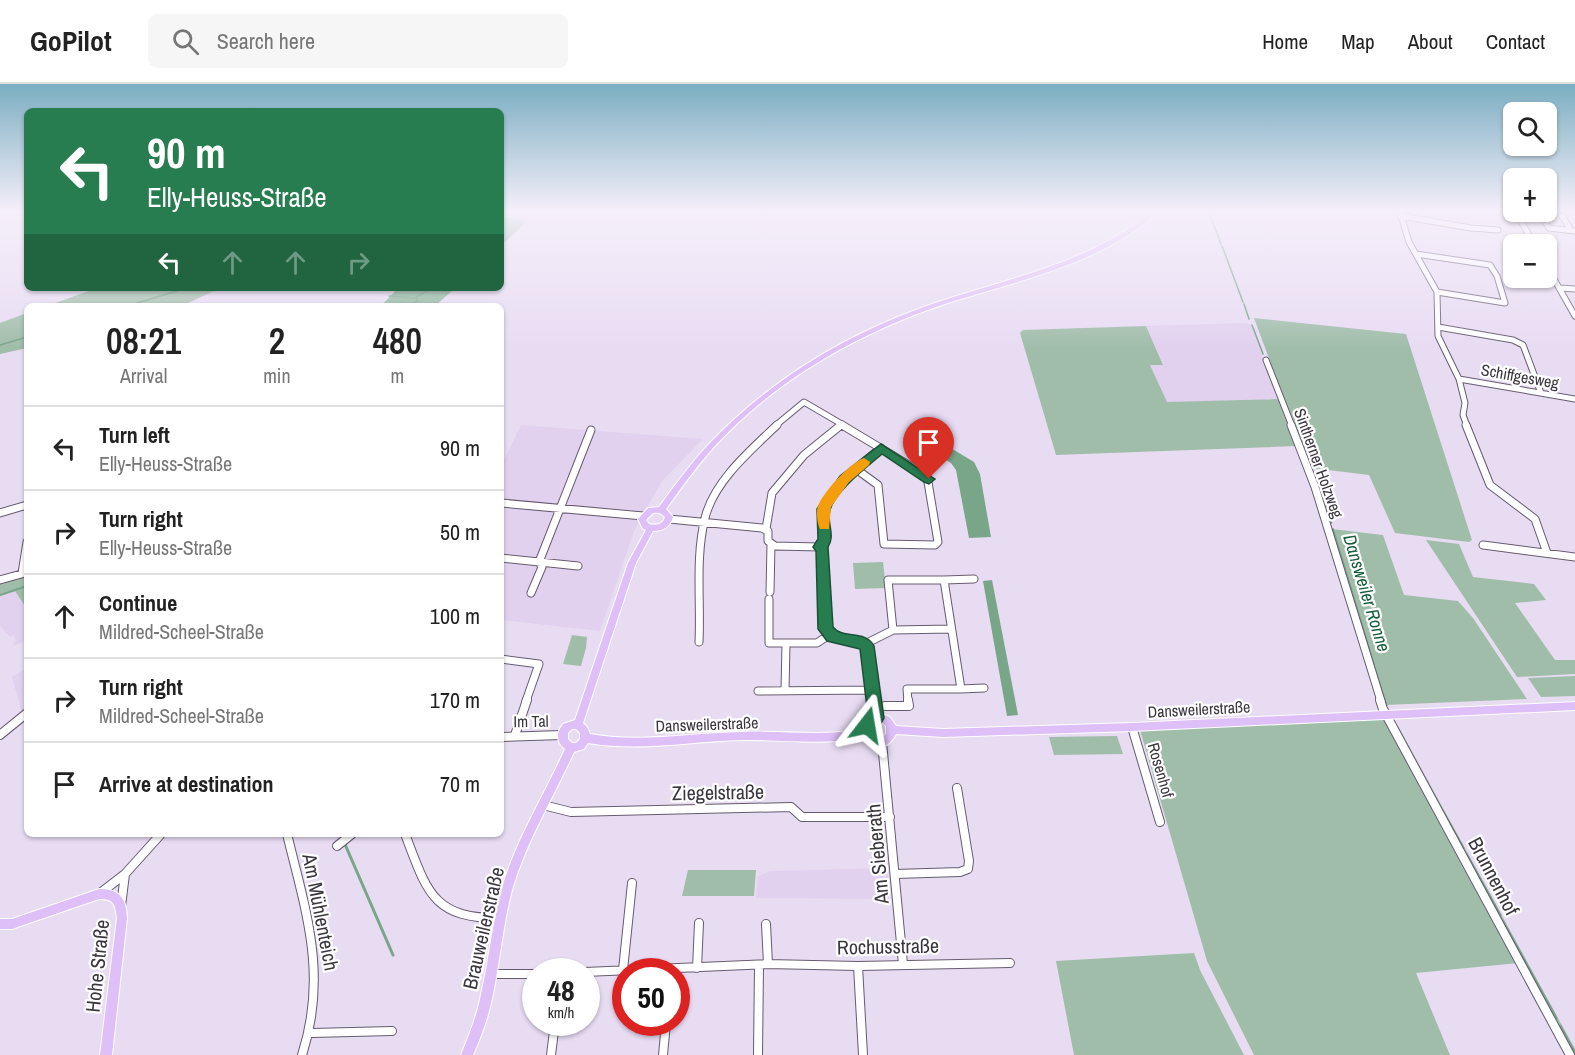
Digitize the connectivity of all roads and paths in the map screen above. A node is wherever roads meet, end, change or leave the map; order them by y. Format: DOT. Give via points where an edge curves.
graph roads {
  1 [pos="1076,257"];
  2 [pos="1418,257"];
  3 [pos="1438,257"];
  4 [pos="1557,283"];
  5 [pos="1560,288"];
  6 [pos="1575,289"];
  7 [pos="1437,292"];
  8 [pos="1575,316"];
  9 [pos="1438,327"];
  10 [pos="1266,360"];
  11 [pos="1459,379"];
  12 [pos="1541,393"];
  13 [pos="1575,399"];
  14 [pos="842,424"];
  15 [pos="591,430"];
  16 [pos="881,448"];
  17 [pos="856,469"];
  18 [pos="504,503"];
  19 [pos="24,506"];
  20 [pos="558,509"];
  21 [pos="661,510"];
  22 [pos="0,513"];
  23 [pos="643,516"];
  24 [pos="669,519"];
  25 [pos="705,522"];
  26 [pos="650,529"];
  27 [pos="766,529"];
  28 [pos="771,544"];
  29 [pos="1483,545"];
  30 [pos="820,547"];
  31 [pos="1547,553"];
  32 [pos="1575,557"];
  33 [pos="504,558"];
  34 [pos="539,562"];
  35 [pos="578,566"];
  36 [pos="24,573"];
  37 [pos="974,579"];
  38 [pos="0,580"];
  39 [pos="944,580"];
  40 [pos="531,593"];
  41 [pos="951,629"];
  42 [pos="893,630"];
  43 [pos="829,635"];
  44 [pos="699,642"];
  45 [pos="786,644"];
  46 [pos="865,644"];
  47 [pos="504,659"];
  48 [pos="984,688"];
  49 [pos="961,689"];
  50 [pos="871,690"];
  51 [pos="759,691"];
  52 [pos="785,691"];
  53 [pos="885,706"];
  54 [pos="1575,706"];
  55 [pos="24,715"];
  56 [pos="1386,715"];
  57 [pos="876,718"];
  58 [pos="578,725"];
  59 [pos="1132,727"];
  60 [pos="893,730"];
  61 [pos="866,733"];
  62 [pos="0,735"];
  63 [pos="515,735"];
  64 [pos="562,735"];
  65 [pos="504,736"];
  66 [pos="586,738"];
  67 [pos="882,742"];
  68 [pos="571,747"];
  69 [pos="957,788"];
  70 [pos="543,805"];
  71 [pos="890,817"];
  72 [pos="1160,822"];
  73 [pos="157,837"];
  74 [pos="287,837"];
  75 [pos="350,837"];
  76 [pos="406,837"];
  77 [pos="337,846"];
  78 [pos="125,874"];
  79 [pos="895,874"];
  80 [pos="632,883"];
  81 [pos="99,894"];
  82 [pos="122,906"];
  83 [pos="501,918"];
  84 [pos="699,923"];
  85 [pos="766,924"];
  86 [pos="1,926"];
  87 [pos="624,958"];
  88 [pos="1010,963"];
  89 [pos="903,964"];
  90 [pos="763,965"];
  91 [pos="858,966"];
  92 [pos="697,968"];
  93 [pos="690,969"];
  94 [pos="492,974"];
  95 [pos="522,974"];
  96 [pos="392,1031"];
  97 [pos="312,1033"];
  98 [pos="553,1036"];
  99 [pos="665,1036"];
  100 [pos="106,1055"];
  101 [pos="302,1055"];
  102 [pos="467,1055"];
  103 [pos="551,1055"];
  104 [pos="663,1055"];
  105 [pos="758,1055"];
  106 [pos="863,1055"];
  107 [pos="1570,1055"];
  1 -- 21 [label="main road" via="903,317 837,346 802,367 757,400 709,446"];
  2 -- 7 [label="street"];
  3 -- 7 [label="street" via="1490,265 1505,303"];
  4 -- 5 [label="street"];
  5 -- 6 [label="street"];
  5 -- 8 [label="street"];
  7 -- 9 [label="street"];
  9 -- 11 [label="street" via="1438,336"];
  9 -- 12 [label="street" via="1523,345"];
  10 -- 56 [label="street, Sintherner Holzweg" via="1315,487"];
  11 -- 12 [label="street, Schiffgesweg"];
  11 -- 31 [label="street" via="1465,403 1463,415 1490,485 1535,519"];
  12 -- 13 [label="street, Schiffgesweg"];
  14 -- 16 [label="street"];
  14 -- 25 [label="street" via="804,402 765,436 715,494"];
  14 -- 27 [label="street" via="804,455 772,494"];
  15 -- 20 [label="street"];
  16 -- 17 [label="street"];
  16 -- 17 [label="street" via="929,479 938,542 935,545 884,544 878,485"];
  17 -- 30 [label="street" via="824,506 825,540"];
  18 -- 20 [label="street"];
  19 -- 22 [label="street"];
  20 -- 23 [label="street"];
  20 -- 34 [label="street"];
  21 -- 23 [label="main road" via="651,510"];
  21 -- 24 [label="main road"];
  23 -- 26 [label="main road" via="642,522"];
  24 -- 25 [label="street"];
  24 -- 26 [label="main road" via="664,526"];
  25 -- 27 [label="street"];
  25 -- 44 [label="street"];
  26 -- 58 [label="main road" via="632,563"];
  27 -- 28 [label="street"];
  28 -- 30 [label="street"];
  28 -- 45 [label="street" via="769,643"];
  29 -- 31 [label="street"];
  30 -- 43 [label="street" via="825,629"];
  31 -- 32 [label="street"];
  33 -- 34 [label="street"];
  34 -- 35 [label="street"];
  34 -- 40 [label="street" via="542,567"];
  36 -- 38 [label="street"];
  37 -- 39 [label="street"];
  39 -- 41 [label="street"];
  39 -- 42 [label="street" via="888,580"];
  41 -- 42 [label="street"];
  41 -- 49 [label="street"];
  42 -- 46 [label="street"];
  43 -- 45 [label="street" via="817,643"];
  43 -- 46 [label="street"];
  45 -- 52 [label="street"];
  46 -- 50 [label="street"];
  47 -- 63 [label="street" via="539,664"];
  48 -- 49 [label="street"];
  49 -- 53 [label="street" via="907,689 909,706"];
  50 -- 52 [label="street"];
  50 -- 57 [label="street"];
  51 -- 52 [label="street"];
  54 -- 56 [label="main road, Dansweilerstraße"];
  55 -- 62 [label="street"];
  56 -- 59 [label="main road, Dansweilerstraße"];
  56 -- 107 [label="street, Brunnenhof"];
  57 -- 60 [label="main road" via="887,721"];
  57 -- 61 [label="main road" via="869,722"];
  58 -- 64 [label="main road" via="570,726"];
  58 -- 66 [label="main road" via="584,728"];
  59 -- 60 [label="main road, Dansweilerstraße" via="943,733"];
  59 -- 72 [label="street, Rosenhof"];
  60 -- 67 [label="main road" via="891,737"];
  61 -- 66 [label="main road, Dansweilerstraße" via="638,742"];
  61 -- 67 [label="main road" via="874,741"];
  63 -- 64 [label="street, Im Tal"];
  63 -- 65 [label="street, Im Tal"];
  64 -- 68 [label="main road"];
  66 -- 68 [label="main road"];
  67 -- 71 [label="street, Am Sieberath"];
  68 -- 70 [label="main road, Brauweilerstraße"];
  69 -- 79 [label="street" via="968,869"];
  70 -- 71 [label="street, Ziegelstraße" via="571,812 791,807 802,818"];
  70 -- 83 [label="main road, Brauweilerstraße" via="513,873"];
  71 -- 79 [label="street, Am Sieberath"];
  73 -- 78 [label="street"];
  74 -- 97 [label="street, Am Mühlenteich" via="317,977"];
  75 -- 77 [label="street"];
  76 -- 83 [label="street" via="424,881 441,907 458,916"];
  78 -- 81 [label="street"];
  78 -- 82 [label="street"];
  79 -- 89 [label="street, Am Sieberath"];
  80 -- 87 [label="street"];
  81 -- 82 [label="main road, Hohe Straße" via="114,895"];
  81 -- 86 [label="main road, Hohe Straße"];
  82 -- 100 [label="main road, Hohe Straße"];
  83 -- 94 [label="main road, Brauweilerstraße"];
  84 -- 92 [label="street"];
  85 -- 90 [label="street"];
  88 -- 89 [label="street, Rochusstraße"];
  89 -- 91 [label="street, Rochusstraße"];
  90 -- 91 [label="street, Rochusstraße"];
  90 -- 92 [label="street, Rochusstraße"];
  90 -- 105 [label="street"];
  91 -- 106 [label="street"];
  92 -- 93 [label="street, Rochusstraße"];
  94 -- 95 [label="street"];
  94 -- 102 [label="main road, Brauweilerstraße"];
  96 -- 97 [label="street"];
  97 -- 101 [label="street, Am Mühlenteich"];
  98 -- 103 [label="street"];
  99 -- 104 [label="street"];
}
